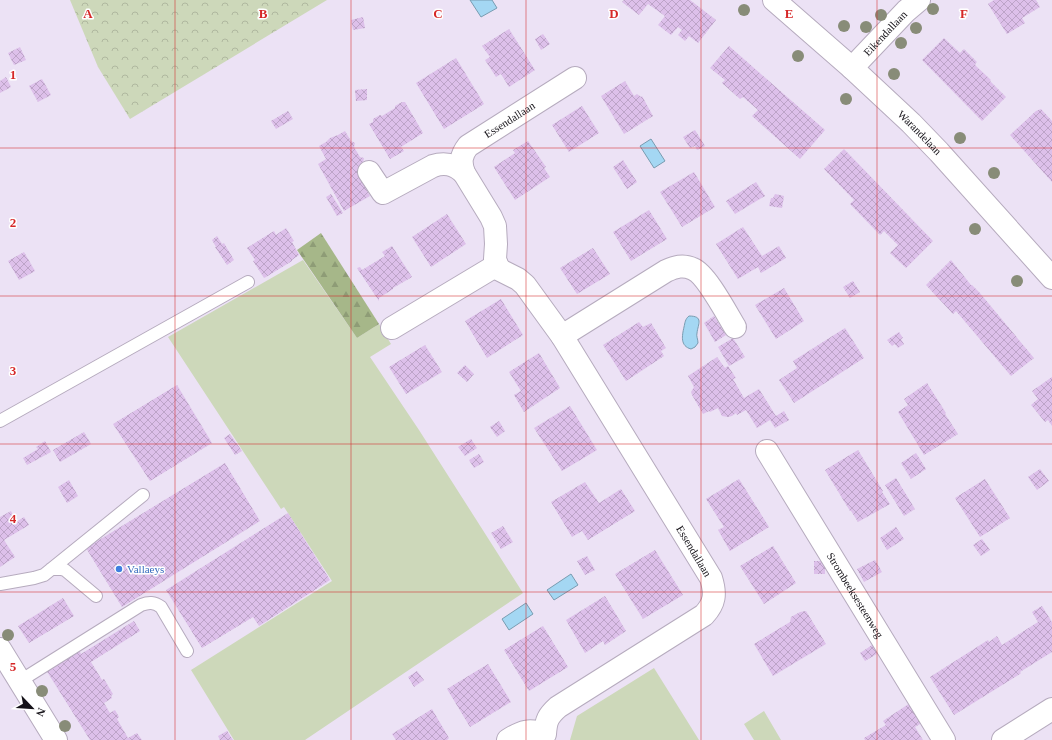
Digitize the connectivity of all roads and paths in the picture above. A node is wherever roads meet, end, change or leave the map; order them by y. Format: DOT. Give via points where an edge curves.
graph roads {
  1 [pos="774,0"];
  2 [pos="919,0"];
  3 [pos="852,68"];
  4 [pos="575,78"];
  5 [pos="369,172"];
  6 [pos="464,173"];
  7 [pos="497,265"];
  8 [pos="1052,278"];
  9 [pos="248,282"];
  10 [pos="735,327"];
  11 [pos="392,328"];
  12 [pos="562,336"];
  13 [pos="0,421"];
  14 [pos="767,450"];
  15 [pos="143,495"];
  16 [pos="51,569"];
  17 [pos="0,584"];
  18 [pos="96,596"];
  19 [pos="0,649"];
  20 [pos="187,651"];
  21 [pos="20,681"];
  22 [pos="1052,710"];
  23 [pos="547,737"];
  24 [pos="56,740"];
  25 [pos="508,740"];
  26 [pos="944,740"];
  27 [pos="1003,740"];
  1 -- 3 [label="street, Warandelaan"];
  2 -- 3 [label="street, Eikendallaan"];
  3 -- 8 [label="street, Warandelaan" via="939,152"];
  4 -- 6 [label="street, Essendallaan" via="468,146 462,158 461,166"];
  5 -- 6 [label="street" via="383,193 441,164 457,167"];
  6 -- 7 [label="street, Essendallaan" via="495,226"];
  7 -- 11 [label="street"];
  7 -- 12 [label="street, Essendallaan" via="500,270 526,285"];
  9 -- 13 [label="lane"];
  10 -- 12 [label="street" via="701,274 684,266 666,271"];
  12 -- 23 [label="street, Essendallaan" via="711,578 714,599 704,615 558,706 550,714 546,724"];
  14 -- 26 [label="street, Strombeeksesteenweg"];
  15 -- 16 [label="lane"];
  16 -- 17 [label="lane" via="41,576"];
  16 -- 18 [label="lane" via="65,570"];
  19 -- 21 [label="street"];
  20 -- 21 [label="lane" via="161,607 151,602 141,605"];
  21 -- 24 [label="street"];
  22 -- 27 [label="street"];
  23 -- 25 [label="street, Essendallaan" via="534,731 524,732"];
}
